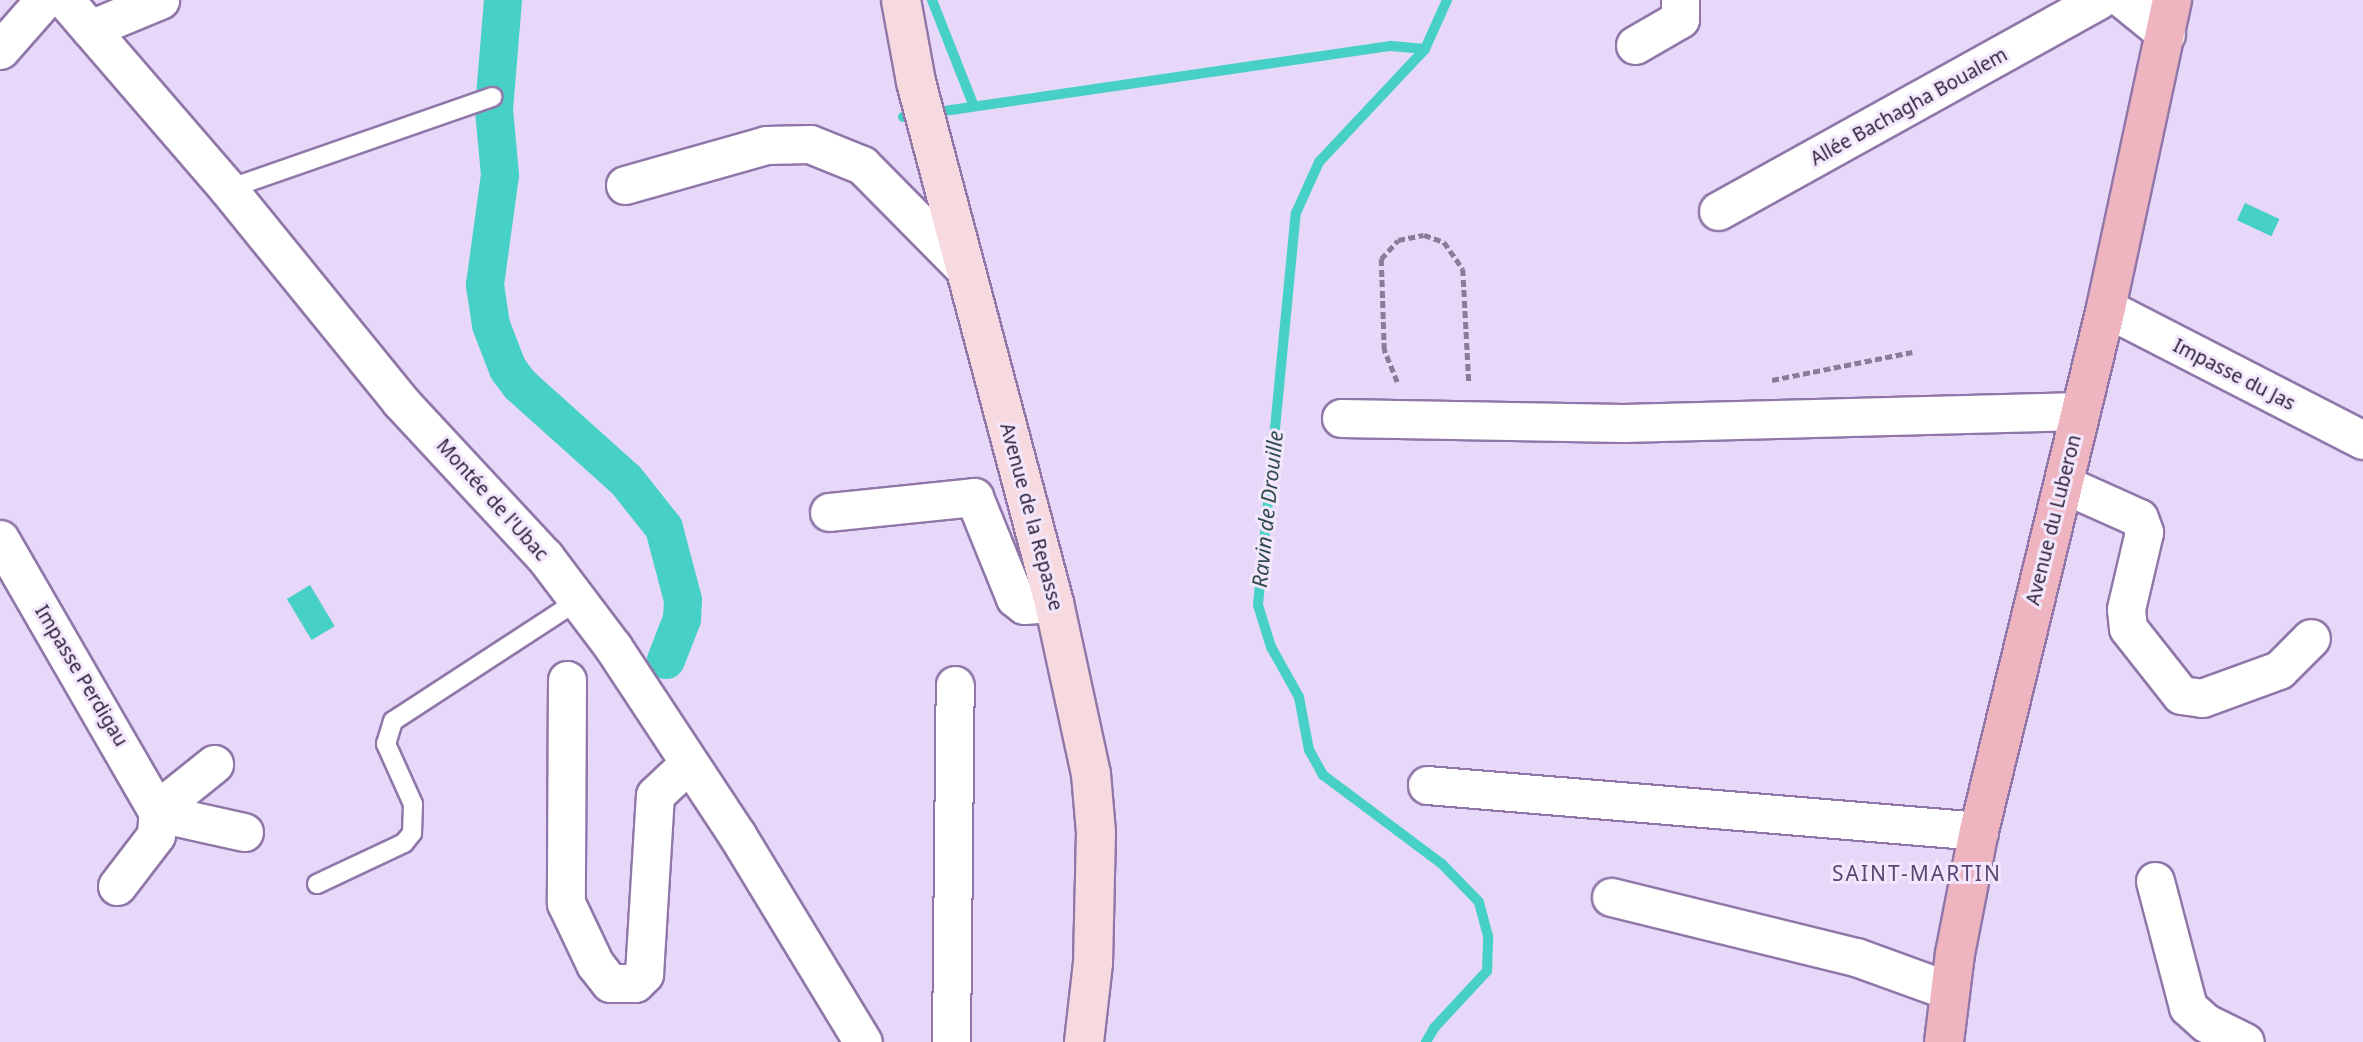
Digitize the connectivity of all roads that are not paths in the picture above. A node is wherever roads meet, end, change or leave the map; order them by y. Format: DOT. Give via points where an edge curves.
graph roads {
  1 [pos="44,0"];
  2 [pos="65,0"];
  3 [pos="160,0"];
  4 [pos="901,0"];
  5 [pos="1680,0"];
  6 [pos="2098,0"];
  7 [pos="2124,0"];
  8 [pos="2169,17"];
  9 [pos="90,29"];
  10 [pos="1635,45"];
  11 [pos="0,50"];
  12 [pos="492,97"];
  13 [pos="625,185"];
  14 [pos="228,189"];
  15 [pos="1718,211"];
  16 [pos="964,268"];
  17 [pos="2106,308"];
  18 [pos="2081,411"];
  19 [pos="1340,418"];
  20 [pos="2363,440"];
  21 [pos="2063,484"];
  22 [pos="829,512"];
  23 [pos="0,539"];
  24 [pos="577,601"];
  25 [pos="1054,603"];
  26 [pos="2312,638"];
  27 [pos="567,680"];
  28 [pos="955,685"];
  29 [pos="214,764"];
  30 [pos="688,764"];
  31 [pos="1427,785"];
  32 [pos="158,813"];
  33 [pos="1979,831"];
  34 [pos="244,832"];
  35 [pos="2155,881"];
  36 [pos="317,884"];
  37 [pos="117,886"];
  38 [pos="1611,897"];
  39 [pos="1950,991"];
  40 [pos="863,1042"];
  41 [pos="951,1042"];
  42 [pos="1084,1042"];
  43 [pos="1944,1042"];
  44 [pos="2245,1042"];
  1 -- 11 [label="street"];
  2 -- 9 [label="street, Montée de l'Ubac"];
  3 -- 9 [label="street"];
  4 -- 16 [label="street, Avenue de la Repasse" via="916,82"];
  5 -- 10 [label="street" via="1680,19"];
  6 -- 15 [label="street, Allée Bachagha Boualem"];
  7 -- 8 [label="street"];
  8 -- 17 [label="main road, Avenue du Luberon"];
  9 -- 14 [label="street, Montée de l'Ubac"];
  12 -- 14 [label="lane"];
  13 -- 16 [label="street" via="766,145 810,144 862,165"];
  14 -- 24 [label="street, Montée de l'Ubac" via="400,401 545,557"];
  16 -- 25 [label="street, Avenue de la Repasse"];
  17 -- 18 [label="main road, Avenue du Luberon"];
  17 -- 20 [label="street, Impasse du Jas"];
  18 -- 19 [label="street" via="1633,423"];
  18 -- 21 [label="main road, Avenue du Luberon"];
  21 -- 26 [label="street" via="2139,517 2144,534 2126,622 2131,635 2181,695 2202,698 2279,670"];
  21 -- 33 [label="main road, Avenue du Luberon"];
  22 -- 25 [label="street" via="974,497 1015,598 1024,605"];
  23 -- 32 [label="street, Impasse Perdigau"];
  24 -- 30 [label="street, Montée de l'Ubac"];
  24 -- 36 [label="lane" via="393,721 386,744 413,804 412,833 404,843"];
  25 -- 42 [label="street, Avenue de la Repasse" via="1095,805 1093,963"];
  27 -- 30 [label="street" via="566,903 595,964 610,983 635,983 644,974 653,802 657,790"];
  28 -- 41 [label="street"];
  29 -- 32 [label="street" via="158,808"];
  30 -- 40 [label="street, Montée de l'Ubac" via="764,878"];
  31 -- 33 [label="street"];
  32 -- 34 [label="street"];
  32 -- 37 [label="street" via="156,835"];
  33 -- 39 [label="main road, Avenue du Luberon"];
  35 -- 44 [label="street" via="2188,1007 2206,1023"];
  38 -- 39 [label="street" via="1856,957"];
  39 -- 43 [label="main road, Avenue du Luberon"];
}
